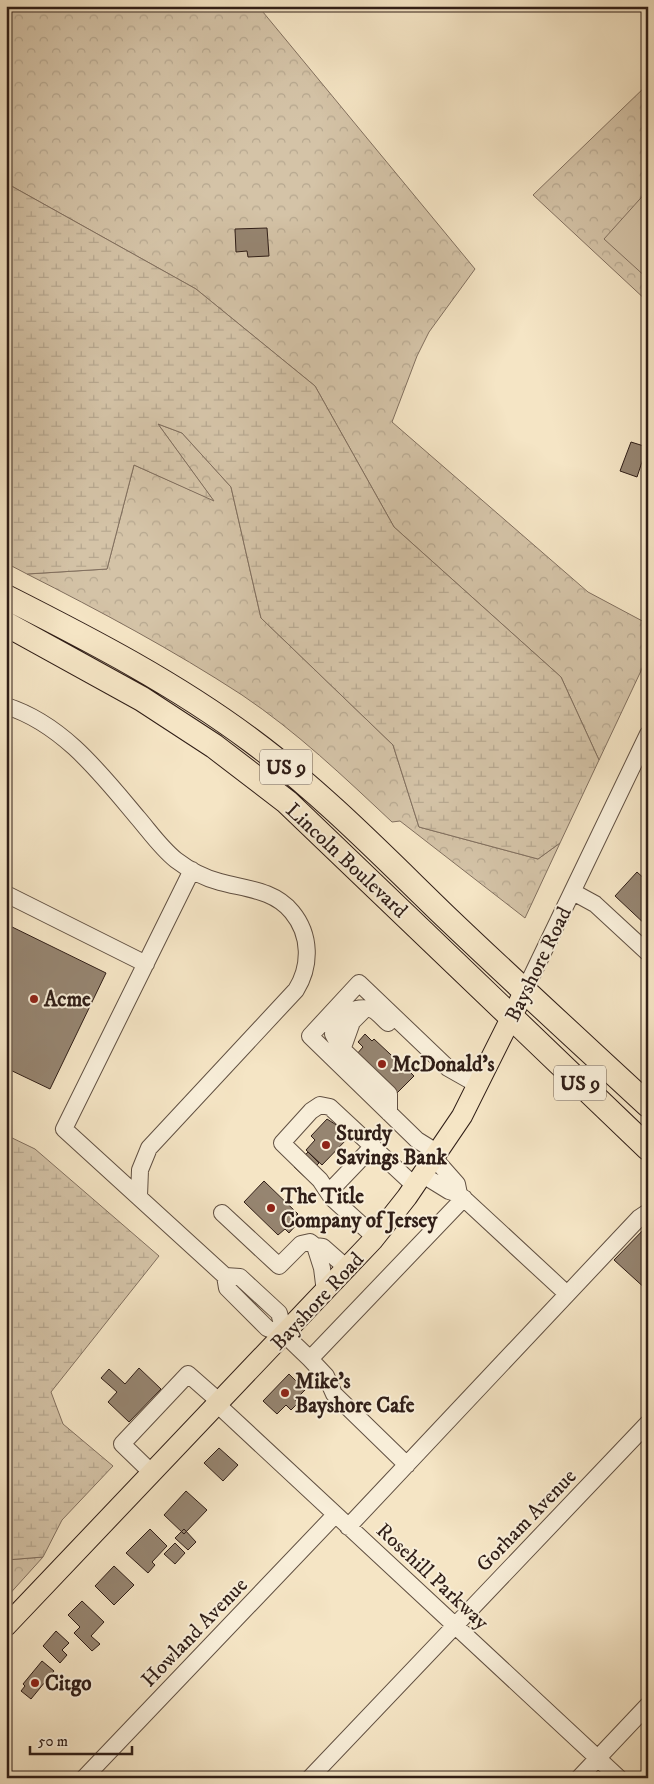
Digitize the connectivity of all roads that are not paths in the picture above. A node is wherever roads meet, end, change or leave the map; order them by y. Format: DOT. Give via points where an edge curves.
graph roads {
  1 [pos="6,597"];
  2 [pos="6,624"];
  3 [pos="6,706"];
  4 [pos="648,734"];
  5 [pos="192,870"];
  6 [pos="573,892"];
  7 [pos="6,894"];
  8 [pos="648,953"];
  9 [pos="146,964"];
  10 [pos="524,992"];
  11 [pos="512,1019"];
  12 [pos="402,1024"];
  13 [pos="478,1086"];
  14 [pos="648,1105"];
  15 [pos="389,1113"];
  16 [pos="373,1146"];
  17 [pos="648,1148"];
  18 [pos="436,1156"];
  19 [pos="419,1180"];
  20 [pos="329,1192"];
  21 [pos="139,1196"];
  22 [pos="461,1196"];
  23 [pos="648,1212"];
  24 [pos="222,1213"];
  25 [pos="376,1238"];
  26 [pos="315,1246"];
  27 [pos="348,1268"];
  28 [pos="325,1292"];
  29 [pos="567,1294"];
  30 [pos="284,1335"];
  31 [pos="310,1359"];
  32 [pos="220,1404"];
  33 [pos="648,1423"];
  34 [pos="407,1465"];
  35 [pos="152,1473"];
  36 [pos="335,1515"];
  37 [pos="348,1527"];
  38 [pos="6,1626"];
  39 [pos="455,1626"];
  40 [pos="648,1705"];
  41 [pos="597,1758"];
  42 [pos="84,1778"];
  43 [pos="310,1778"];
  44 [pos="579,1778"];
  45 [pos="619,1778"];
  1 -- 10 [label="highway, Lincoln Boulevard / US 9" via="149,673 253,742 331,806"];
  2 -- 11 [label="highway, Lincoln Boulevard / US 9" via="136,695 247,770 328,840"];
  3 -- 5 [label="street" via="45,725 81,752 160,845"];
  4 -- 6 [label="street, Bayshore Road"];
  5 -- 9 [label="street"];
  5 -- 21 [label="street" via="218,882 265,893 281,902 301,926 307,959 303,977 291,996 149,1148 140,1170"];
  6 -- 8 [label="street" via="595,904"];
  6 -- 10 [label="street, Bayshore Road"];
  7 -- 9 [label="street"];
  9 -- 21 [label="street" via="64,1129"];
  10 -- 11 [label="main road, Bayshore Road"];
  10 -- 14 [label="highway, Lincoln Boulevard / US 9"];
  11 -- 13 [label="main road, Bayshore Road"];
  11 -- 17 [label="highway, Lincoln Boulevard / US 9"];
  12 -- 13 [label="street" via="448,1068"];
  12 -- 15 [label="street" via="390,1025 375,1011 366,1008 351,1011 335,1026 334,1039 342,1050 389,1094"];
  12 -- 15 [label="street" via="359,983 310,1036"];
  13 -- 18 [label="main road, Bayshore Road"];
  15 -- 18 [label="street"];
  16 -- 19 [label="street"];
  16 -- 20 [label="street"];
  16 -- 20 [label="street" via="330,1107 320,1105 311,1110 282,1143"];
  18 -- 19 [label="main road, Bayshore Road"];
  18 -- 22 [label="street" via="457,1184"];
  19 -- 22 [label="street"];
  19 -- 25 [label="main road, Bayshore Road"];
  20 -- 25 [label="street"];
  21 -- 30 [label="street" via="225,1276 240,1277 279,1313"];
  22 -- 29 [label="street"];
  22 -- 31 [label="street"];
  23 -- 29 [label="street"];
  24 -- 26 [label="street" via="279,1266 301,1244 310,1242"];
  25 -- 27 [label="main road, Bayshore Road"];
  26 -- 27 [label="street" via="324,1247"];
  26 -- 28 [label="street"];
  27 -- 28 [label="main road, Bayshore Road"];
  28 -- 30 [label="main road, Bayshore Road"];
  29 -- 34 [label="street"];
  30 -- 31 [label="street"];
  30 -- 32 [label="main road, Bayshore Road"];
  31 -- 34 [label="street" via="326,1376 334,1394"];
  32 -- 35 [label="main road, Bayshore Road"];
  32 -- 35 [label="street, Rosehill Parkway" via="188,1374 122,1444"];
  32 -- 36 [label="street, Rosehill Parkway"];
  33 -- 39 [label="street, Gorham Avenue"];
  34 -- 37 [label="street"];
  35 -- 38 [label="main road, Bayshore Road"];
  36 -- 37 [label="street, Rosehill Parkway"];
  36 -- 42 [label="street, Howland Avenue"];
  37 -- 39 [label="street, Rosehill Parkway"];
  39 -- 41 [label="street, Rosehill Parkway"];
  39 -- 43 [label="street, Gorham Avenue"];
  40 -- 41 [label="street"];
  41 -- 44 [label="street"];
  41 -- 45 [label="street, Rosehill Parkway"];
}
